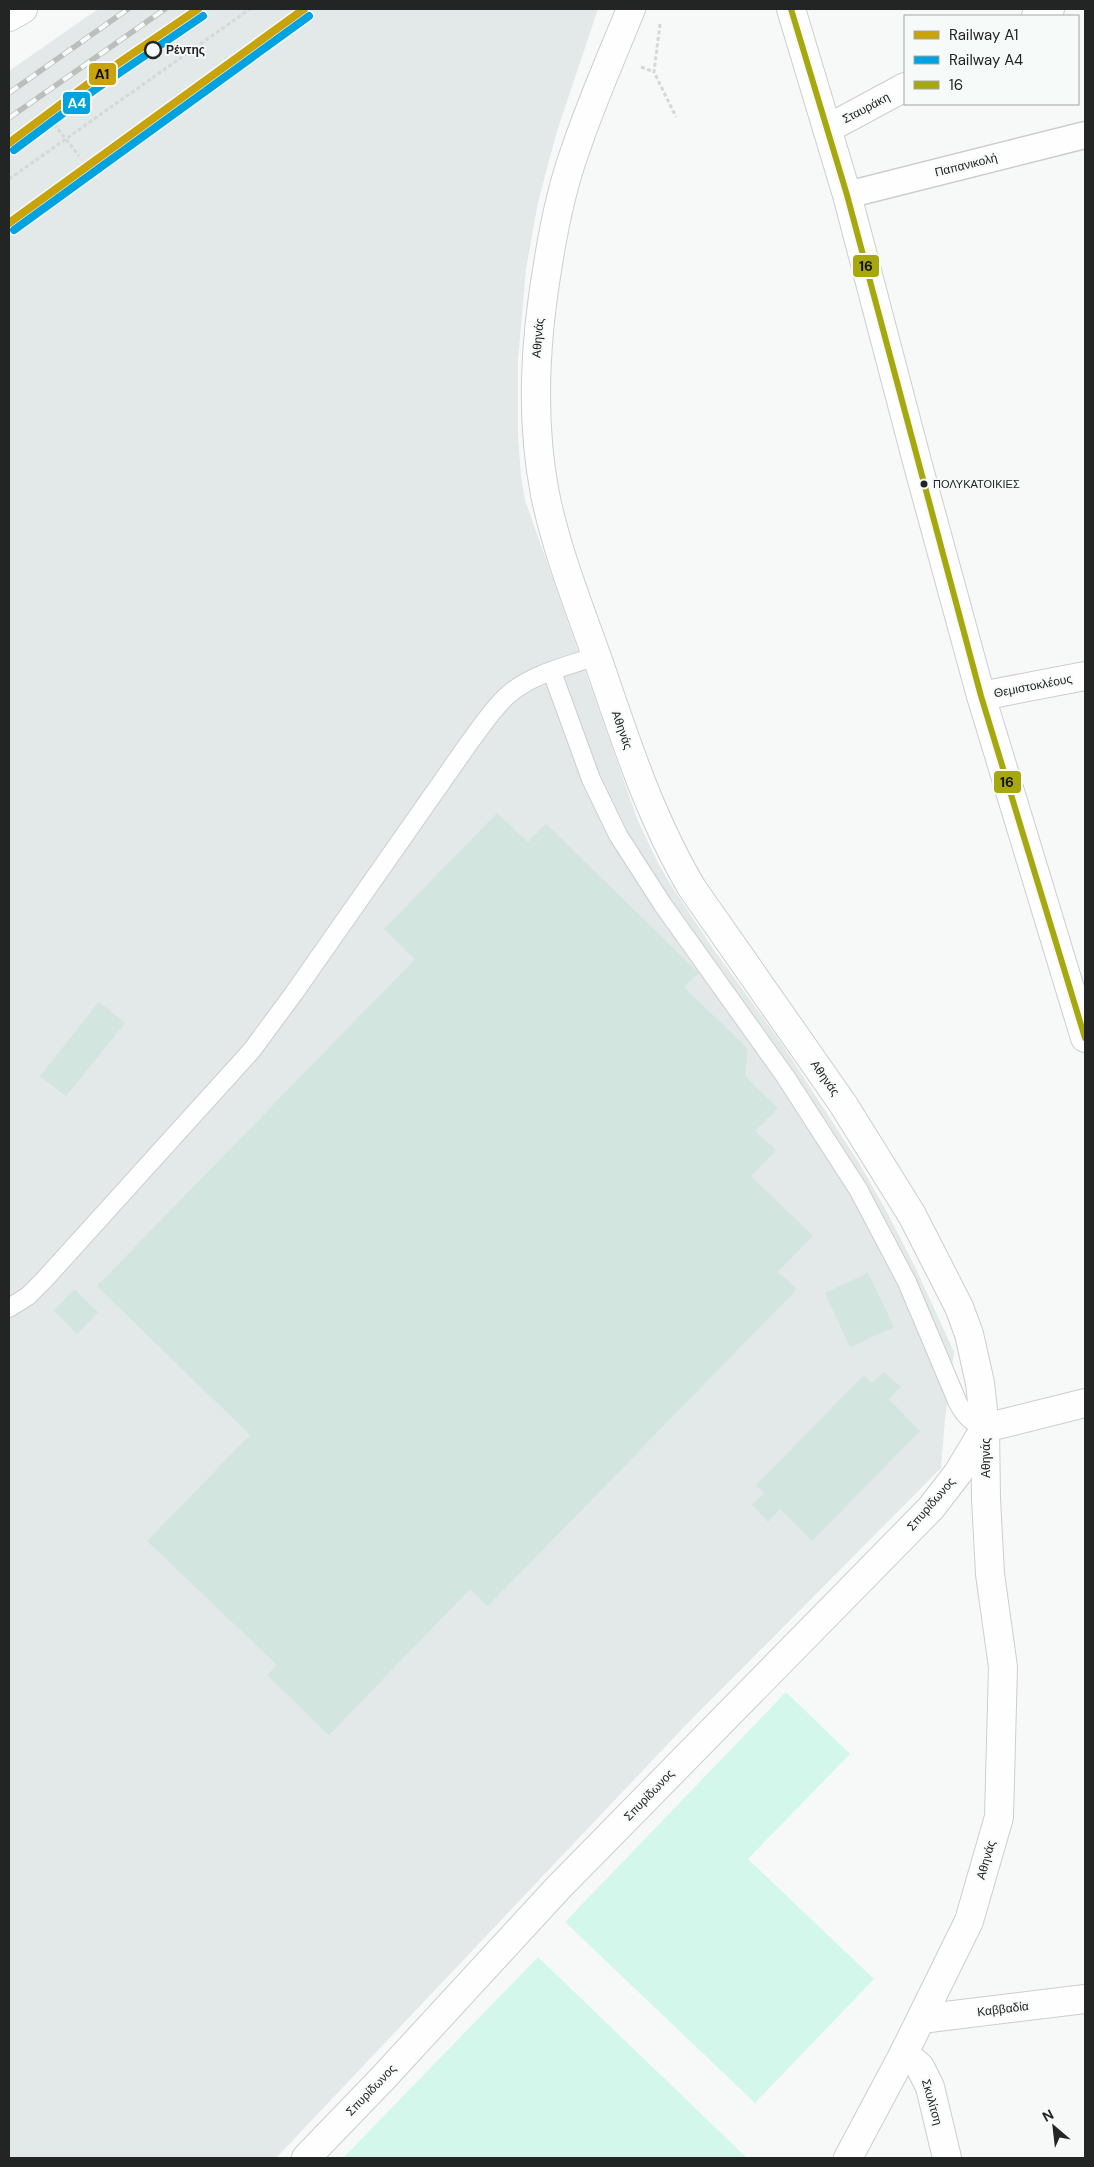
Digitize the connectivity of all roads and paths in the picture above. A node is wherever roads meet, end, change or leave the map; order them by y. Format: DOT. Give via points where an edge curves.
graph roads {
  1 [pos="22,9"];
  2 [pos="250,9"];
  3 [pos="631,9"];
  4 [pos="791,9"];
  5 [pos="1050,9"];
  6 [pos="1038,15"];
  7 [pos="9,17"];
  8 [pos="661,18"];
  9 [pos="904,88"];
  10 [pos="676,117"];
  11 [pos="54,124"];
  12 [pos="827,129"];
  13 [pos="1085,135"];
  14 [pos="65,138"];
  15 [pos="78,156"];
  16 [pos="9,179"];
  17 [pos="847,196"];
  18 [pos="596,656"];
  19 [pos="552,672"];
  20 [pos="1085,676"];
  21 [pos="981,696"];
  22 [pos="1080,999"];
  23 [pos="1085,1038"];
  24 [pos="9,1308"];
  25 [pos="1085,1403"];
  26 [pos="985,1428"];
  27 [pos="1085,1999"];
  28 [pos="921,2019"];
  29 [pos="904,2053"];
  30 [pos="306,2158"];
  31 [pos="848,2158"];
  32 [pos="947,2158"];
  1 -- 7 [label="street"];
  2 -- 14 [label="path"];
  3 -- 18 [label="street, Αθηνάς" via="574,152 559,204 539,317 535,369 545,493 558,546"];
  4 -- 12 [label="street"];
  5 -- 6 [label="street"];
  8 -- 10 [label="path" via="654,72"];
  9 -- 12 [label="street, Σταυράκη"];
  11 -- 14 [label="path"];
  12 -- 17 [label="street"];
  13 -- 17 [label="street, Παπανικολή"];
  14 -- 15 [label="path"];
  14 -- 16 [label="path"];
  17 -- 21 [label="street"];
  18 -- 19 [label="lane"];
  18 -- 26 [label="street, Αθηνάς" via="642,784 672,855 844,1104 912,1215 942,1273 969,1334 980,1383"];
  19 -- 24 [label="lane" via="522,684 496,707 252,1050 44,1280"];
  19 -- 26 [label="lane" via="591,779 618,835 849,1173 902,1274 958,1403 969,1419"];
  20 -- 21 [label="street, Θεμιστοκλέους"];
  21 -- 22 [label="street"];
  22 -- 23 [label="street"];
  25 -- 26 [label="street"];
  26 -- 28 [label="street, Αθηνάς" via="990,1574 1003,1667 998,1817 969,1921"];
  26 -- 30 [label="street, Σπυρίδωνος" via="958,1473 931,1508 558,1888"];
  27 -- 28 [label="street, Καββαδία"];
  28 -- 29 [label="street, Αθηνάς"];
  29 -- 31 [label="street, Αθηνάς"];
  29 -- 32 [label="street, Σκυλίτση" via="920,2067 930,2087"];
}
